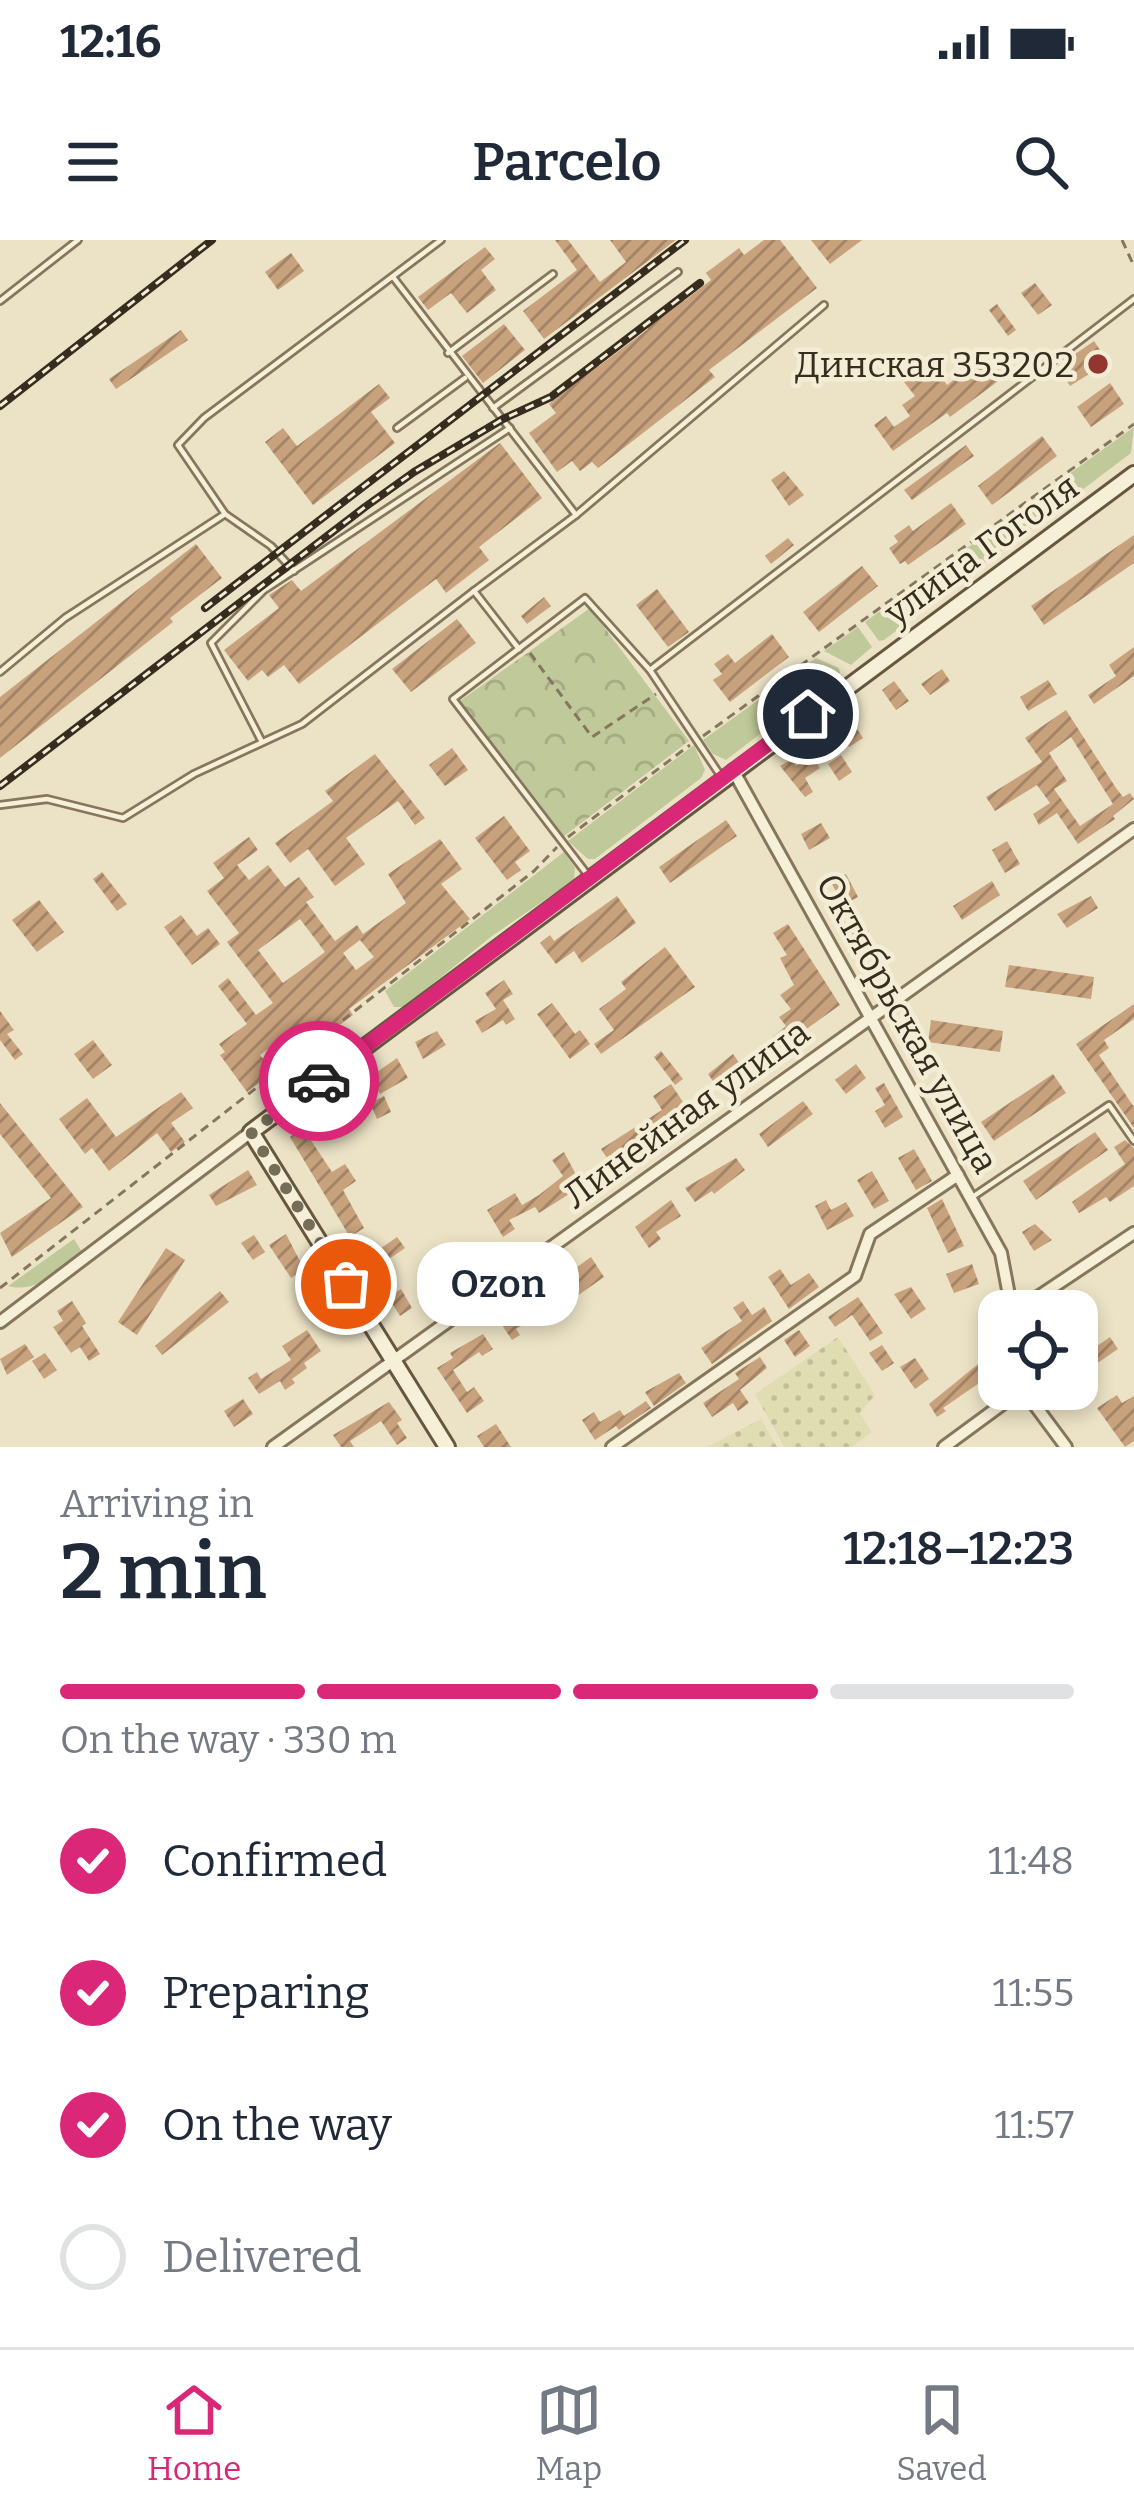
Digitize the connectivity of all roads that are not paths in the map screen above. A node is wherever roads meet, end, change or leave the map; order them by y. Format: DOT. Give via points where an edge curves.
graph roads {
  1 [pos="78,240"];
  2 [pos="441,240"];
  3 [pos="678,272"];
  4 [pos="553,274"];
  5 [pos="393,277"];
  6 [pos="1134,298"];
  7 [pos="1,299"];
  8 [pos="824,304"];
  9 [pos="448,353"];
  10 [pos="467,376"];
  11 [pos="494,408"];
  12 [pos="397,428"];
  13 [pos="510,428"];
  14 [pos="1134,474"];
  15 [pos="225,514"];
  16 [pos="576,515"];
  17 [pos="294,571"];
  18 [pos="474,591"];
  19 [pos="521,647"];
  20 [pos="650,670"];
  21 [pos="0,672"];
  22 [pos="262,742"];
  23 [pos="728,774"];
  24 [pos="0,805"];
  25 [pos="1134,829"];
  26 [pos="590,878"];
  27 [pos="872,1017"];
  28 [pos="251,1132"];
  29 [pos="1134,1141"];
  30 [pos="958,1175"];
  31 [pos="971,1198"];
  32 [pos="1134,1233"];
  33 [pos="1010,1290"];
  34 [pos="1047,1290"];
  35 [pos="0,1322"];
  36 [pos="394,1360"];
  37 [pos="994,1410"];
  38 [pos="1039,1410"];
  39 [pos="273,1447"];
  40 [pos="447,1447"];
  41 [pos="612,1447"];
  42 [pos="944,1447"];
  43 [pos="1066,1447"];
  1 -- 7 [label="lane"];
  2 -- 5 [label="lane"];
  3 -- 11 [label="lane"];
  4 -- 9 [label="lane"];
  5 -- 9 [label="lane"];
  5 -- 15 [label="lane" via="178,445"];
  6 -- 20 [label="lane"];
  8 -- 16 [label="lane"];
  9 -- 10 [label="lane"];
  10 -- 11 [label="lane"];
  10 -- 12 [label="lane"];
  11 -- 13 [label="lane"];
  13 -- 16 [label="lane"];
  13 -- 17 [label="lane"];
  14 -- 23 [label="street, улица Гоголя"];
  15 -- 17 [label="lane" via="272,545"];
  15 -- 21 [label="lane" via="65,618"];
  16 -- 18 [label="lane"];
  17 -- 22 [label="lane" via="211,643"];
  18 -- 19 [label="lane"];
  18 -- 22 [label="lane" via="302,724"];
  19 -- 20 [label="lane" via="584,598"];
  19 -- 26 [label="lane" via="453,699"];
  20 -- 23 [label="lane"];
  22 -- 24 [label="lane" via="122,818 47,799"];
  23 -- 26 [label="street, улица Гоголя"];
  23 -- 27 [label="street, Октябрьская улица"];
  25 -- 27 [label="street, Линейная улица"];
  26 -- 28 [label="street, улица Гоголя"];
  27 -- 30 [label="street, Октябрьская улица"];
  27 -- 36 [label="street, Линейная улица"];
  28 -- 35 [label="street, улица Гоголя"];
  28 -- 36 [label="street"];
  29 -- 31 [label="lane" via="1109,1105"];
  30 -- 31 [label="street, Октябрьская улица"];
  30 -- 41 [label="street" via="870,1234 855,1276"];
  31 -- 33 [label="street, Октябрьская улица" via="1001,1253"];
  32 -- 34 [label="street"];
  36 -- 39 [label="street, Линейная улица"];
  36 -- 40 [label="street"];
  37 -- 42 [label="street"];
  38 -- 43 [label="street"];
}
